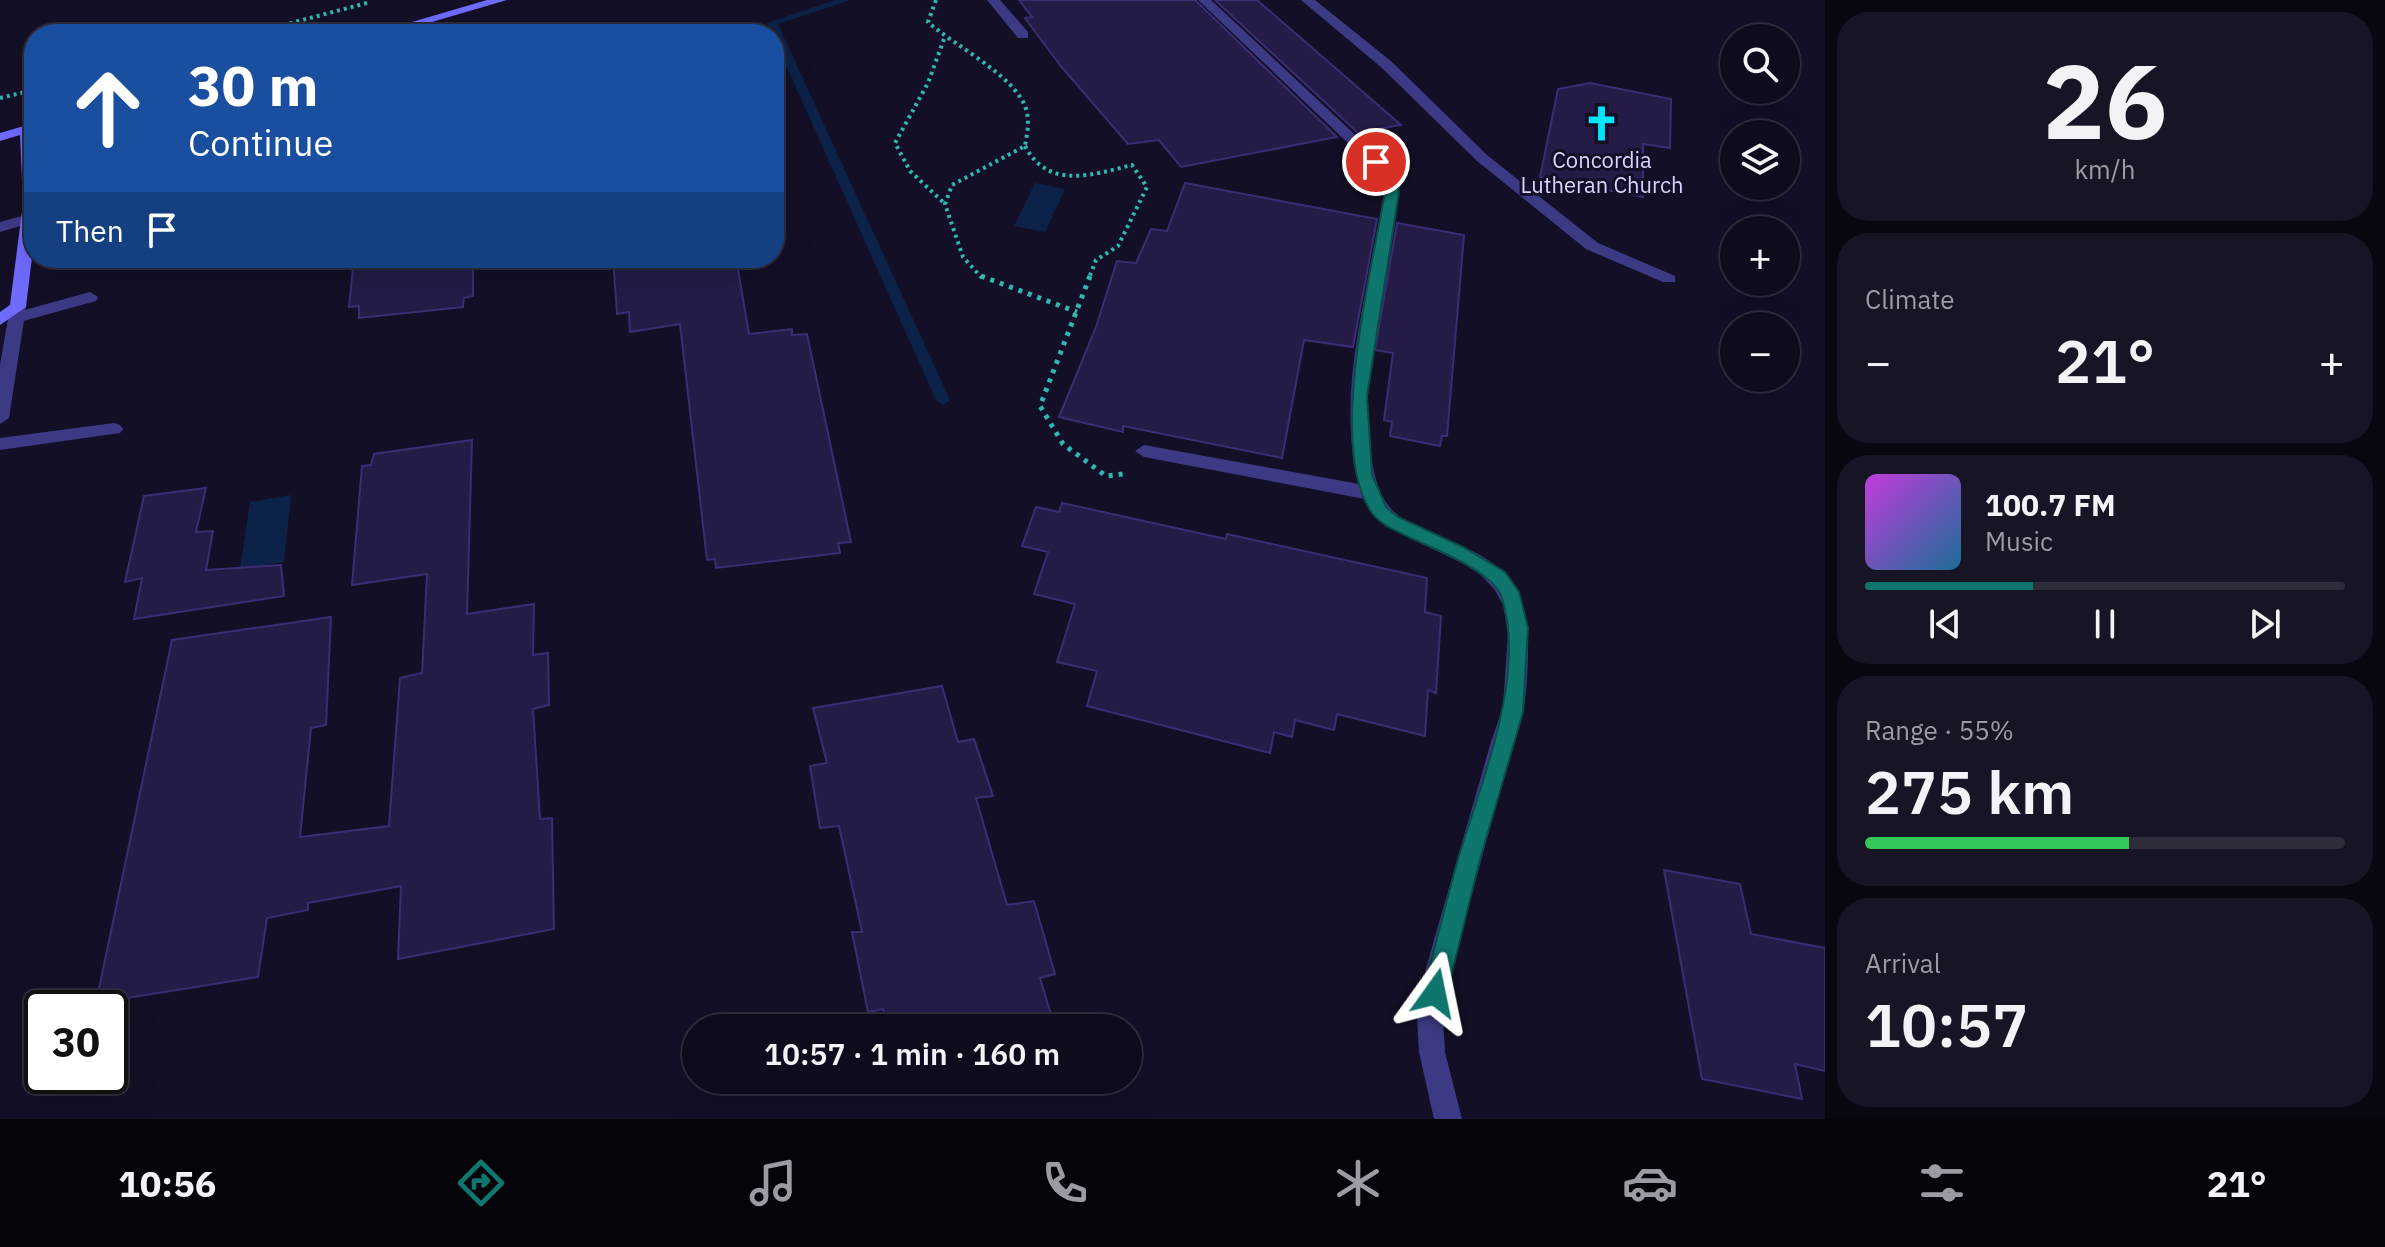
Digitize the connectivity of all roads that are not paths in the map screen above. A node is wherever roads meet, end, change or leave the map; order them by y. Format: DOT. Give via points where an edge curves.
graph roads {
  1 [pos="501,0"];
  2 [pos="993,0"];
  3 [pos="1204,0"];
  4 [pos="1307,0"];
  5 [pos="413,24"];
  6 [pos="1023,35"];
  7 [pos="24,130"];
  8 [pos="0,137"];
  9 [pos="24,220"];
  10 [pos="0,227"];
  11 [pos="24,246"];
  12 [pos="1669,279"];
  13 [pos="90,297"];
  14 [pos="11,315"];
  15 [pos="0,418"];
  16 [pos="114,429"];
  17 [pos="0,444"];
  18 [pos="1144,451"];
  19 [pos="1369,493"];
  20 [pos="1448,1119"];
  1 -- 5 [label="street"];
  2 -- 6 [label="street"];
  3 -- 19 [label="street" via="1376,162 1392,185 1359,396 1359,439"];
  4 -- 12 [label="street" via="1387,65 1482,158 1592,246"];
  7 -- 8 [label="street"];
  9 -- 10 [label="street"];
  11 -- 14 [label="street"];
  13 -- 14 [label="street"];
  14 -- 15 [label="street"];
  16 -- 17 [label="street"];
  18 -- 19 [label="street"];
  19 -- 20 [label="street" via="1392,521 1487,568 1510,592 1519,646 1513,712 1439,968 1430,1017 1432,1052"];
}
